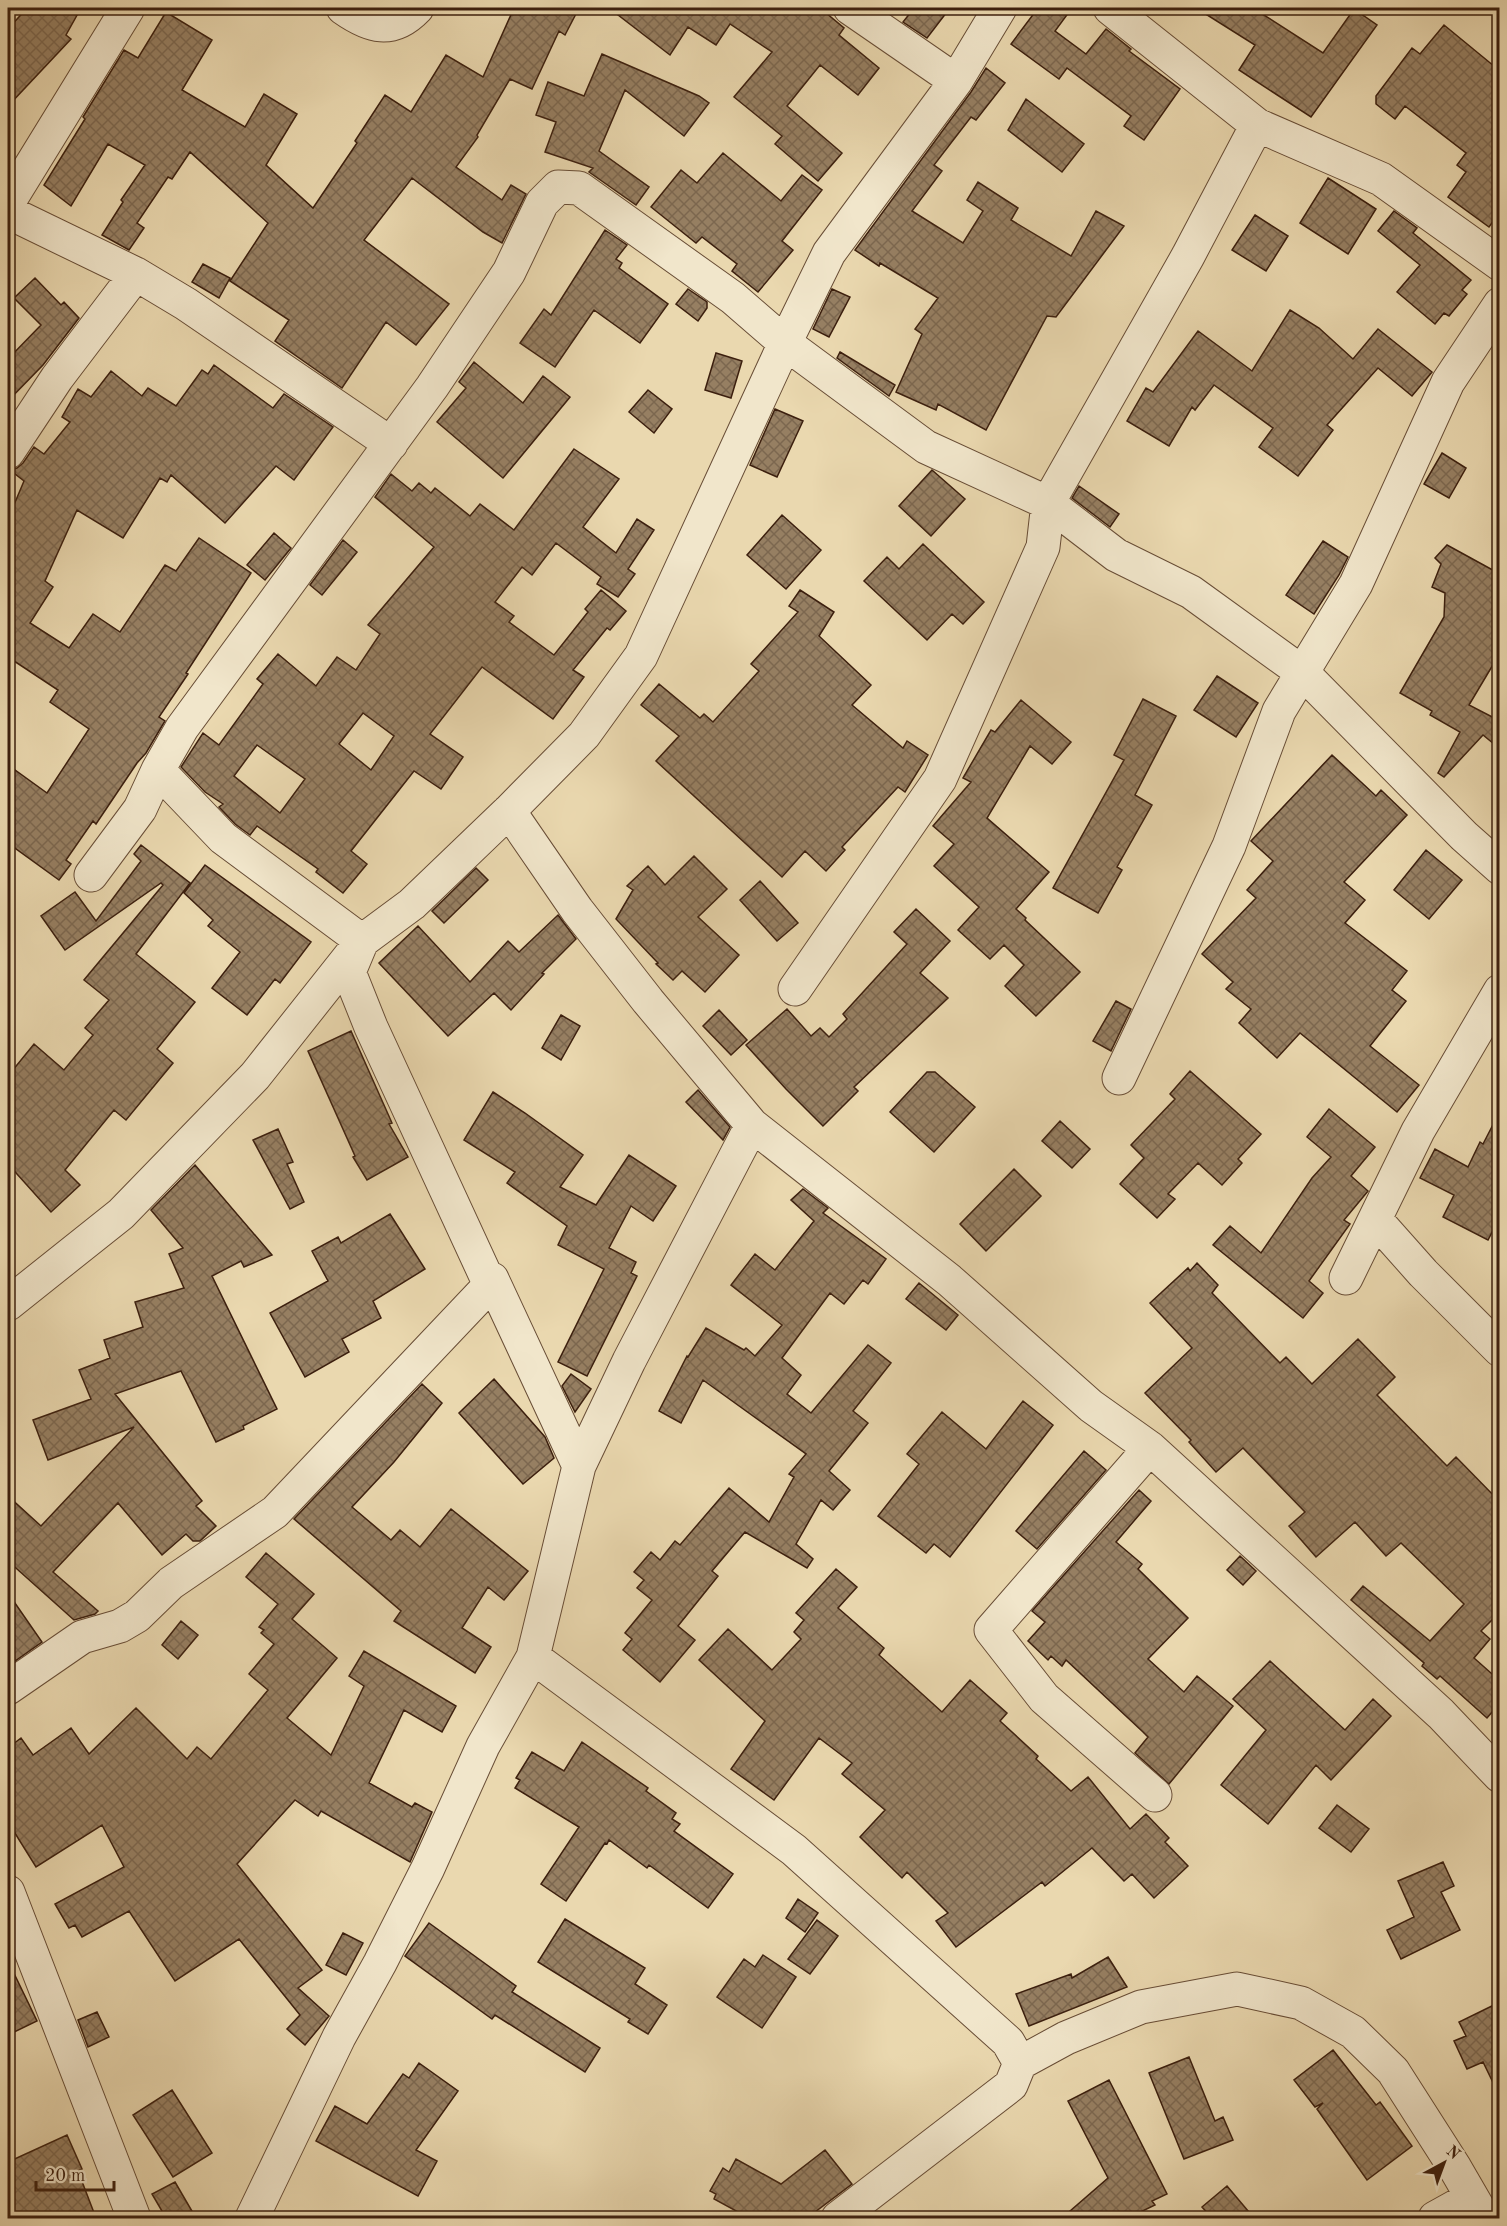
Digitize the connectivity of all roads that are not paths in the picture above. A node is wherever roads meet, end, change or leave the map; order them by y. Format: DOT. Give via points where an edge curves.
graph roads {
  1 [pos="128,8"];
  2 [pos="343,8"];
  3 [pos="417,8"];
  4 [pos="849,8"];
  5 [pos="1000,8"];
  6 [pos="1110,8"];
  7 [pos="956,81"];
  8 [pos="1257,125"];
  9 [pos="8,203"];
  10 [pos="8,212"];
  11 [pos="1500,264"];
  12 [pos="136,274"];
  13 [pos="1500,304"];
  14 [pos="785,343"];
  15 [pos="391,444"];
  16 [pos="8,452"];
  17 [pos="1048,503"];
  18 [pos="1303,673"];
  19 [pos="158,770"];
  20 [pos="508,811"];
  21 [pos="1500,868"];
  22 [pos="91,875"];
  23 [pos="362,941"];
  24 [pos="795,989"];
  25 [pos="1500,991"];
  26 [pos="1119,1078"];
  27 [pos="752,1125"];
  28 [pos="1375,1219"];
  29 [pos="1346,1278"];
  30 [pos="490,1285"];
  31 [pos="8,1304"];
  32 [pos="1500,1350"];
  33 [pos="1150,1448"];
  34 [pos="579,1466"];
  35 [pos="533,1657"];
  36 [pos="8,1688"];
  37 [pos="1500,1776"];
  38 [pos="1155,1795"];
  39 [pos="8,1892"];
  40 [pos="1020,2063"];
  41 [pos="1478,2208"];
  42 [pos="134,2218"];
  43 [pos="252,2218"];
  44 [pos="838,2218"];
  45 [pos="1435,2218"];
  1 -- 9 [label="street"];
  2 -- 3 [label="street" via="361,20 381,26 405,20"];
  4 -- 7 [label="street"];
  5 -- 7 [label="street"];
  6 -- 8 [label="street"];
  7 -- 14 [label="street" via="829,253"];
  8 -- 11 [label="street" via="1381,179"];
  8 -- 17 [label="street" via="1188,256"];
  10 -- 12 [label="street"];
  12 -- 15 [label="street"];
  12 -- 16 [label="street" via="57,378"];
  13 -- 18 [label="street" via="1448,382 1356,584"];
  14 -- 15 [label="street" via="734,298 579,188 558,188 542,203 509,272"];
  14 -- 17 [label="street" via="926,447"];
  14 -- 20 [label="street" via="641,656 584,735"];
  15 -- 19 [label="street" via="182,728"];
  17 -- 18 [label="street" via="1116,555 1191,592"];
  17 -- 24 [label="street" via="1043,547 940,779"];
  18 -- 21 [label="street"];
  18 -- 26 [label="street" via="1279,711 1229,846"];
  19 -- 22 [label="street" via="140,809"];
  19 -- 23 [label="street" via="224,838"];
  20 -- 23 [label="street" via="412,904"];
  20 -- 27 [label="street" via="577,910"];
  23 -- 30 [label="street" via="349,972"];
  23 -- 31 [label="street" via="255,1076 121,1214"];
  25 -- 28 [label="street" via="1418,1131"];
  27 -- 33 [label="street" via="949,1280 1091,1406"];
  27 -- 34 [label="street"];
  28 -- 29 [label="street"];
  28 -- 32 [label="street"];
  30 -- 34 [label="street" via="492,1279"];
  30 -- 36 [label="street" via="275,1512 171,1584 137,1616 82,1638"];
  33 -- 37 [label="street" via="1442,1714"];
  33 -- 38 [label="street" via="991,1630 1044,1698"];
  34 -- 35 [label="street"];
  35 -- 40 [label="street" via="794,1850 1008,2042"];
  35 -- 43 [label="street" via="483,1746 428,1868 339,2037"];
  39 -- 42 [label="street"];
  40 -- 41 [label="street" via="1066,2038 1141,2007 1237,1989 1301,2003 1353,2032 1393,2071"];
  40 -- 44 [label="street" via="1011,2085"];
  41 -- 45 [label="street"];
}
